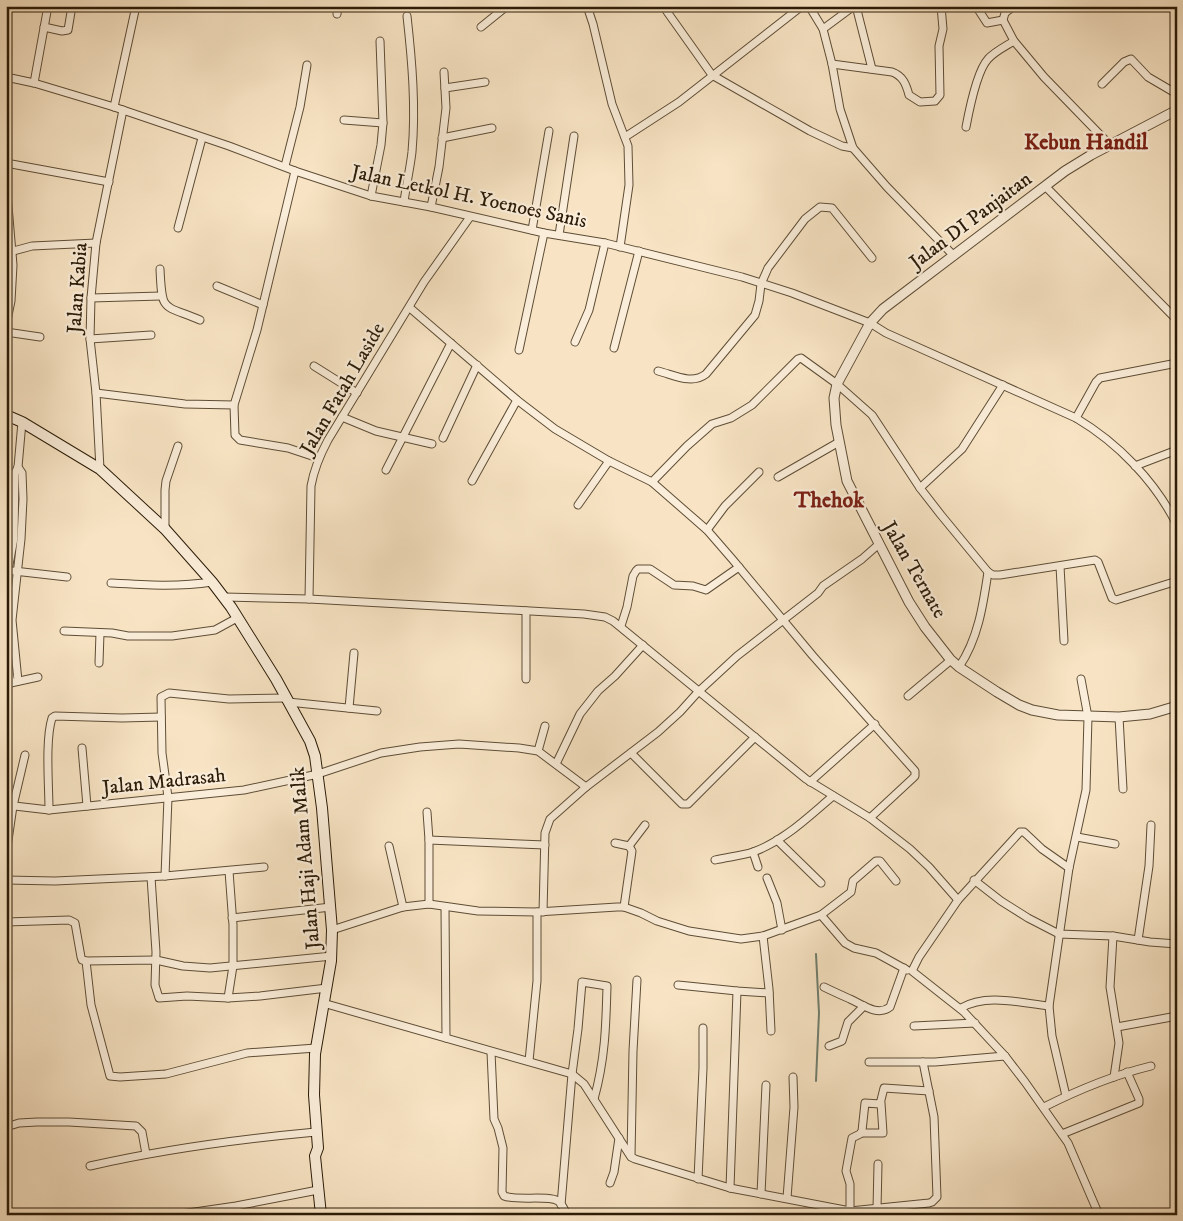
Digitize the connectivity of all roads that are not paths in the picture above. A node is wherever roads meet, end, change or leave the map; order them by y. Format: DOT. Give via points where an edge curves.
graph roads {
  1 [pos="48,6"];
  2 [pos="72,6"];
  3 [pos="136,6"];
  4 [pos="507,6"];
  5 [pos="587,6"];
  6 [pos="663,6"];
  7 [pos="802,6"];
  8 [pos="809,6"];
  9 [pos="855,6"];
  10 [pos="941,6"];
  11 [pos="976,6"];
  12 [pos="1014,6"];
  13 [pos="498,9"];
  14 [pos="407,16"];
  15 [pos="1003,20"];
  16 [pos="44,27"];
  17 [pos="481,27"];
  18 [pos="823,28"];
  19 [pos="1014,40"];
  20 [pos="380,41"];
  21 [pos="832,64"];
  22 [pos="307,65"];
  23 [pos="872,69"];
  24 [pos="444,72"];
  25 [pos="712,75"];
  26 [pos="7,78"];
  27 [pos="485,82"];
  28 [pos="34,83"];
  29 [pos="1102,84"];
  30 [pos="445,88"];
  31 [pos="1177,94"];
  32 [pos="114,107"];
  33 [pos="123,110"];
  34 [pos="1177,110"];
  35 [pos="344,120"];
  36 [pos="383,123"];
  37 [pos="966,127"];
  38 [pos="492,128"];
  39 [pos="549,131"];
  40 [pos="574,136"];
  41 [pos="625,137"];
  42 [pos="202,138"];
  43 [pos="442,138"];
  44 [pos="1110,145"];
  45 [pos="853,148"];
  46 [pos="6,163"];
  47 [pos="285,166"];
  48 [pos="296,171"];
  49 [pos="109,182"];
  50 [pos="1046,187"];
  51 [pos="7,194"];
  52 [pos="371,196"];
  53 [pos="404,202"];
  54 [pos="430,208"];
  55 [pos="470,217"];
  56 [pos="178,228"];
  57 [pos="532,230"];
  58 [pos="544,233"];
  59 [pos="558,235"];
  60 [pos="96,243"];
  61 [pos="605,243"];
  62 [pos="620,247"];
  63 [pos="639,251"];
  64 [pos="9,253"];
  65 [pos="954,256"];
  66 [pos="872,258"];
  67 [pos="160,269"];
  68 [pos="760,284"];
  69 [pos="217,286"];
  70 [pos="161,296"];
  71 [pos="91,298"];
  72 [pos="263,305"];
  73 [pos="410,308"];
  74 [pos="200,320"];
  75 [pos="1177,320"];
  76 [pos="870,323"];
  77 [pos="6,326"];
  78 [pos="6,332"];
  79 [pos="151,334"];
  80 [pos="40,337"];
  81 [pos="90,339"];
  82 [pos="576,342"];
  83 [pos="452,343"];
  84 [pos="614,348"];
  85 [pos="519,350"];
  86 [pos="1177,363"];
  87 [pos="477,365"];
  88 [pos="314,366"];
  89 [pos="658,371"];
  90 [pos="837,384"];
  91 [pos="1003,385"];
  92 [pos="357,393"];
  93 [pos="96,394"];
  94 [pos="517,400"];
  95 [pos="234,405"];
  96 [pos="6,416"];
  97 [pos="342,418"];
  98 [pos="1076,418"];
  99 [pos="22,422"];
  100 [pos="401,438"];
  101 [pos="443,438"];
  102 [pos="839,442"];
  103 [pos="432,444"];
  104 [pos="178,446"];
  105 [pos="1177,450"];
  106 [pos="318,458"];
  107 [pos="608,461"];
  108 [pos="1135,466"];
  109 [pos="100,469"];
  110 [pos="386,470"];
  111 [pos="759,472"];
  112 [pos="778,476"];
  113 [pos="472,481"];
  114 [pos="652,482"];
  115 [pos="920,488"];
  116 [pos="578,505"];
  117 [pos="1177,525"];
  118 [pos="165,529"];
  119 [pos="707,530"];
  120 [pos="17,538"];
  121 [pos="879,544"];
  122 [pos="1060,566"];
  123 [pos="740,567"];
  124 [pos="7,570"];
  125 [pos="18,571"];
  126 [pos="988,572"];
  127 [pos="67,577"];
  128 [pos="1177,581"];
  129 [pos="212,582"];
  130 [pos="111,583"];
  131 [pos="224,597"];
  132 [pos="6,598"];
  133 [pos="309,598"];
  134 [pos="526,611"];
  135 [pos="237,618"];
  136 [pos="783,619"];
  137 [pos="621,626"];
  138 [pos="64,631"];
  139 [pos="9,632"];
  140 [pos="100,632"];
  141 [pos="1064,641"];
  142 [pos="643,645"];
  143 [pos="354,653"];
  144 [pos="6,654"];
  145 [pos="951,660"];
  146 [pos="99,664"];
  147 [pos="958,667"];
  148 [pos="38,677"];
  149 [pos="526,679"];
  150 [pos="1081,679"];
  151 [pos="12,683"];
  152 [pos="698,692"];
  153 [pos="908,696"];
  154 [pos="287,700"];
  155 [pos="1177,706"];
  156 [pos="349,708"];
  157 [pos="378,711"];
  158 [pos="1088,716"];
  159 [pos="161,717"];
  160 [pos="1119,717"];
  161 [pos="874,724"];
  162 [pos="545,726"];
  163 [pos="755,737"];
  164 [pos="82,748"];
  165 [pos="538,751"];
  166 [pos="631,753"];
  167 [pos="25,755"];
  168 [pos="556,764"];
  169 [pos="318,774"];
  170 [pos="810,782"];
  171 [pos="586,787"];
  172 [pos="1123,789"];
  173 [pos="832,796"];
  174 [pos="168,798"];
  175 [pos="9,805"];
  176 [pos="87,806"];
  177 [pos="50,810"];
  178 [pos="427,812"];
  179 [pos="870,818"];
  180 [pos="645,825"];
  181 [pos="1151,825"];
  182 [pos="1077,837"];
  183 [pos="429,840"];
  184 [pos="777,840"];
  185 [pos="615,843"];
  186 [pos="1115,844"];
  187 [pos="545,845"];
  188 [pos="389,846"];
  189 [pos="629,846"];
  190 [pos="752,852"];
  191 [pos="6,854"];
  192 [pos="714,860"];
  193 [pos="758,867"];
  194 [pos="264,868"];
  195 [pos="1069,868"];
  196 [pos="229,871"];
  197 [pos="165,876"];
  198 [pos="151,877"];
  199 [pos="766,878"];
  200 [pos="6,880"];
  201 [pos="974,880"];
  202 [pos="896,881"];
  203 [pos="821,883"];
  204 [pos="958,900"];
  205 [pos="429,904"];
  206 [pos="331,907"];
  207 [pos="445,907"];
  208 [pos="624,907"];
  209 [pos="403,908"];
  210 [pos="540,912"];
  211 [pos="821,915"];
  212 [pos="232,918"];
  213 [pos="6,922"];
  214 [pos="332,930"];
  215 [pos="782,930"];
  216 [pos="1059,934"];
  217 [pos="763,936"];
  218 [pos="1113,936"];
  219 [pos="1138,940"];
  220 [pos="1177,944"];
  221 [pos="332,956"];
  222 [pos="156,960"];
  223 [pos="86,961"];
  224 [pos="234,966"];
  225 [pos="904,968"];
  226 [pos="912,971"];
  227 [pos="637,980"];
  228 [pos="678,984"];
  229 [pos="824,987"];
  230 [pos="328,988"];
  231 [pos="736,991"];
  232 [pos="769,993"];
  233 [pos="228,998"];
  234 [pos="323,1003"];
  235 [pos="864,1006"];
  236 [pos="1049,1006"];
  237 [pos="961,1008"];
  238 [pos="1177,1016"];
  239 [pos="975,1023"];
  240 [pos="914,1026"];
  241 [pos="1117,1027"];
  242 [pos="703,1028"];
  243 [pos="771,1031"];
  244 [pos="446,1038"];
  245 [pos="829,1046"];
  246 [pos="316,1048"];
  247 [pos="491,1052"];
  248 [pos="1005,1056"];
  249 [pos="529,1061"];
  250 [pos="869,1062"];
  251 [pos="923,1062"];
  252 [pos="1151,1066"];
  253 [pos="1128,1072"];
  254 [pos="572,1074"];
  255 [pos="793,1077"];
  256 [pos="1114,1077"];
  257 [pos="766,1085"];
  258 [pos="929,1091"];
  259 [pos="1066,1096"];
  260 [pos="594,1099"];
  261 [pos="881,1103"];
  262 [pos="1044,1107"];
  263 [pos="6,1127"];
  264 [pos="316,1132"];
  265 [pos="862,1133"];
  266 [pos="1062,1134"];
  267 [pos="619,1138"];
  268 [pos="318,1148"];
  269 [pos="146,1154"];
  270 [pos="631,1157"];
  271 [pos="878,1164"];
  272 [pos="90,1166"];
  273 [pos="698,1179"];
  274 [pos="610,1183"];
  275 [pos="730,1188"];
  276 [pos="318,1190"];
  277 [pos="761,1194"];
  278 [pos="786,1198"];
  279 [pos="561,1205"];
  280 [pos="877,1209"];
  281 [pos="850,1213"];
  282 [pos="174,1215"];
  283 [pos="320,1215"];
  284 [pos="326,1215"];
  285 [pos="567,1215"];
  286 [pos="1099,1215"];
  1 -- 16 [label="street"];
  2 -- 16 [label="street" via="68,30"];
  3 -- 32 [label="street"];
  4 -- 13 [label="street"];
  5 -- 41 [label="street" via="612,104"];
  6 -- 25 [label="street"];
  7 -- 25 [label="street"];
  8 -- 18 [label="street"];
  9 -- 18 [label="street"];
  9 -- 23 [label="street"];
  10 -- 23 [label="street" via="943,29 938,46 940,95 936,101 920,102 909,95 899,75"];
  11 -- 15 [label="street" via="987,23"];
  12 -- 15 [label="street" via="1005,13"];
  13 -- 17 [label="street"];
  14 -- 53 [label="street" via="413,111 412,152"];
  15 -- 19 [label="street"];
  16 -- 28 [label="street"];
  18 -- 21 [label="street"];
  19 -- 37 [label="street" via="984,65"];
  19 -- 44 [label="street"];
  20 -- 36 [label="street"];
  21 -- 23 [label="street"];
  21 -- 45 [label="street" via="840,109"];
  22 -- 47 [label="street"];
  24 -- 30 [label="street"];
  25 -- 41 [label="street" via="679,102"];
  25 -- 45 [label="street" via="810,131"];
  26 -- 28 [label="street, Jalan Letkol H. Yoenoes Sanis"];
  27 -- 30 [label="street"];
  28 -- 32 [label="street, Jalan Letkol H. Yoenoes Sanis"];
  29 -- 31 [label="street" via="1129,59 1148,76"];
  30 -- 43 [label="street"];
  32 -- 33 [label="street, Jalan Letkol H. Yoenoes Sanis"];
  33 -- 42 [label="street, Jalan Letkol H. Yoenoes Sanis"];
  33 -- 49 [label="street, Jalan Kabia"];
  34 -- 44 [label="street, Jalan DI Panjaitan"];
  35 -- 36 [label="street"];
  36 -- 52 [label="street"];
  38 -- 43 [label="street"];
  39 -- 57 [label="street"];
  40 -- 59 [label="street"];
  41 -- 62 [label="street" via="630,158 629,185"];
  42 -- 47 [label="street, Jalan Letkol H. Yoenoes Sanis"];
  42 -- 56 [label="street"];
  43 -- 54 [label="street"];
  44 -- 50 [label="street, Jalan DI Panjaitan" via="1065,171"];
  45 -- 65 [label="street"];
  46 -- 49 [label="street"];
  47 -- 48 [label="street, Jalan Letkol H. Yoenoes Sanis"];
  48 -- 52 [label="street, Jalan Letkol H. Yoenoes Sanis"];
  48 -- 72 [label="street"];
  49 -- 60 [label="street, Jalan Kabia"];
  50 -- 65 [label="street, Jalan DI Panjaitan"];
  50 -- 75 [label="street"];
  51 -- 64 [label="street"];
  52 -- 53 [label="street, Jalan Letkol H. Yoenoes Sanis"];
  53 -- 54 [label="street, Jalan Letkol H. Yoenoes Sanis"];
  54 -- 55 [label="street, Jalan Letkol H. Yoenoes Sanis"];
  55 -- 57 [label="street, Jalan Letkol H. Yoenoes Sanis"];
  55 -- 73 [label="street, Jalan Fatah Laside" via="424,282"];
  57 -- 58 [label="street, Jalan Letkol H. Yoenoes Sanis"];
  58 -- 59 [label="street, Jalan Letkol H. Yoenoes Sanis"];
  58 -- 85 [label="street"];
  59 -- 61 [label="street, Jalan Letkol H. Yoenoes Sanis"];
  60 -- 64 [label="street" via="32,246"];
  60 -- 71 [label="street, Jalan Kabia"];
  61 -- 62 [label="street, Jalan Letkol H. Yoenoes Sanis"];
  61 -- 82 [label="street" via="589,310"];
  62 -- 63 [label="street, Jalan Letkol H. Yoenoes Sanis"];
  63 -- 68 [label="street, Jalan Letkol H. Yoenoes Sanis"];
  63 -- 84 [label="street"];
  64 -- 77 [label="street" via="13,282"];
  65 -- 76 [label="street, Jalan DI Panjaitan" via="883,309"];
  66 -- 68 [label="street" via="832,208 820,208 805,219 768,268"];
  67 -- 70 [label="street"];
  68 -- 76 [label="street, Jalan Letkol H. Yoenoes Sanis"];
  68 -- 89 [label="street" via="755,315 706,374 692,380"];
  69 -- 72 [label="street"];
  70 -- 71 [label="street"];
  70 -- 74 [label="street" via="168,307"];
  71 -- 81 [label="street, Jalan Kabia"];
  72 -- 95 [label="street"];
  73 -- 83 [label="street"];
  73 -- 92 [label="street, Jalan Fatah Laside"];
  76 -- 90 [label="street, Jalan Ternate"];
  76 -- 91 [label="street, Jalan Letkol H. Yoenoes Sanis"];
  78 -- 80 [label="street"];
  79 -- 81 [label="street"];
  81 -- 93 [label="street, Jalan Kabia"];
  83 -- 87 [label="street"];
  83 -- 100 [label="street"];
  86 -- 98 [label="street" via="1100,378"];
  87 -- 94 [label="street"];
  87 -- 101 [label="street"];
  88 -- 92 [label="street"];
  90 -- 102 [label="street, Jalan Ternate" via="834,412"];
  90 -- 114 [label="street" via="804,359 798,359 752,405 731,418 712,424"];
  90 -- 115 [label="street" via="872,415"];
  91 -- 98 [label="street, Jalan Letkol H. Yoenoes Sanis"];
  91 -- 115 [label="street" via="962,450"];
  92 -- 97 [label="street, Jalan Fatah Laside"];
  93 -- 95 [label="street" via="185,404"];
  93 -- 109 [label="street, Jalan Kabia"];
  94 -- 107 [label="street" via="555,429"];
  94 -- 113 [label="street"];
  95 -- 106 [label="street" via="234,435 237,438 288,448"];
  96 -- 99 [label="main road, Jalan Haji Adam Malik"];
  97 -- 100 [label="street"];
  97 -- 106 [label="street, Jalan Fatah Laside"];
  98 -- 108 [label="street, Jalan Letkol H. Yoenoes Sanis" via="1110,441"];
  99 -- 109 [label="main road, Jalan Haji Adam Malik"];
  99 -- 120 [label="street" via="18,467 22,473 23,499"];
  100 -- 103 [label="street"];
  100 -- 110 [label="street"];
  102 -- 112 [label="street"];
  102 -- 121 [label="street, Jalan Ternate" via="846,481"];
  104 -- 118 [label="street" via="166,481"];
  105 -- 108 [label="street"];
  106 -- 133 [label="street, Jalan Fatah Laside" via="311,486"];
  107 -- 114 [label="street"];
  107 -- 116 [label="street"];
  108 -- 117 [label="street, Jalan Letkol H. Yoenoes Sanis" via="1168,508"];
  109 -- 118 [label="main road, Jalan Haji Adam Malik"];
  111 -- 119 [label="street" via="724,506"];
  114 -- 119 [label="street"];
  115 -- 126 [label="street"];
  118 -- 129 [label="main road, Jalan Haji Adam Malik"];
  119 -- 123 [label="street"];
  120 -- 124 [label="street"];
  120 -- 125 [label="street"];
  121 -- 136 [label="street"];
  121 -- 145 [label="street, Jalan Ternate" via="909,602"];
  122 -- 126 [label="street" via="1000,575"];
  122 -- 128 [label="street" via="1097,561 1112,598 1116,600"];
  122 -- 141 [label="street"];
  123 -- 136 [label="street"];
  123 -- 137 [label="street" via="706,590 670,584 650,569 638,569"];
  124 -- 125 [label="street"];
  124 -- 132 [label="street"];
  125 -- 127 [label="street"];
  125 -- 139 [label="street"];
  126 -- 147 [label="street" via="973,642"];
  129 -- 130 [label="street" via="163,586"];
  129 -- 131 [label="main road, Jalan Haji Adam Malik"];
  131 -- 133 [label="street"];
  131 -- 135 [label="main road, Jalan Haji Adam Malik"];
  133 -- 134 [label="street"];
  134 -- 137 [label="street" via="605,617"];
  134 -- 149 [label="street"];
  135 -- 140 [label="street" via="216,630 172,636"];
  135 -- 154 [label="main road, Jalan Haji Adam Malik"];
  136 -- 152 [label="street"];
  136 -- 161 [label="street"];
  137 -- 142 [label="street"];
  138 -- 140 [label="street"];
  139 -- 151 [label="street"];
  140 -- 146 [label="street"];
  142 -- 152 [label="street"];
  142 -- 168 [label="street" via="580,714"];
  143 -- 156 [label="street"];
  144 -- 151 [label="street"];
  145 -- 147 [label="street, Jalan Ternate"];
  145 -- 153 [label="street"];
  147 -- 158 [label="street, Jalan Ternate" via="1032,710"];
  148 -- 151 [label="street"];
  150 -- 158 [label="street"];
  152 -- 163 [label="street"];
  152 -- 166 [label="street" via="680,712"];
  154 -- 156 [label="street"];
  154 -- 159 [label="street" via="165,694 161,697"];
  154 -- 169 [label="main road, Jalan Haji Adam Malik" via="310,740"];
  155 -- 160 [label="street, Jalan Ternate" via="1150,714"];
  156 -- 157 [label="street"];
  158 -- 160 [label="street, Jalan Ternate"];
  158 -- 182 [label="street" via="1086,795"];
  159 -- 174 [label="street"];
  159 -- 177 [label="street" via="52,718"];
  160 -- 172 [label="street"];
  161 -- 170 [label="street"];
  161 -- 179 [label="street" via="915,770 915,774"];
  162 -- 165 [label="street"];
  163 -- 166 [label="street" via="688,804 682,804"];
  163 -- 170 [label="street"];
  164 -- 176 [label="street"];
  165 -- 168 [label="street"];
  165 -- 169 [label="street, Jalan Madrasah" via="459,744 420,747 381,753"];
  166 -- 171 [label="street"];
  167 -- 175 [label="street"];
  168 -- 171 [label="street"];
  169 -- 174 [label="street, Jalan Madrasah" via="244,790"];
  169 -- 206 [label="main road, Jalan Haji Adam Malik"];
  170 -- 173 [label="street"];
  171 -- 187 [label="street" via="550,819"];
  173 -- 179 [label="street"];
  173 -- 184 [label="street"];
  174 -- 176 [label="street, Jalan Madrasah"];
  174 -- 197 [label="street"];
  175 -- 177 [label="street, Jalan Madrasah"];
  175 -- 191 [label="street"];
  176 -- 177 [label="street, Jalan Madrasah"];
  178 -- 183 [label="street"];
  179 -- 204 [label="street" via="910,849"];
  180 -- 189 [label="street"];
  181 -- 219 [label="street" via="1149,866"];
  182 -- 186 [label="street"];
  182 -- 195 [label="street"];
  183 -- 187 [label="street"];
  183 -- 205 [label="street"];
  184 -- 190 [label="street"];
  184 -- 203 [label="street"];
  185 -- 189 [label="street"];
  187 -- 210 [label="street"];
  188 -- 209 [label="street"];
  189 -- 208 [label="street" via="632,857"];
  190 -- 192 [label="street"];
  190 -- 193 [label="street"];
  194 -- 196 [label="street"];
  195 -- 201 [label="street" via="1022,832"];
  195 -- 216 [label="street"];
  196 -- 197 [label="street"];
  196 -- 212 [label="street"];
  197 -- 198 [label="street"];
  198 -- 200 [label="street"];
  198 -- 222 [label="street"];
  199 -- 215 [label="street" via="777,903"];
  201 -- 204 [label="street"];
  201 -- 216 [label="street" via="1001,901"];
  202 -- 211 [label="street" via="880,861 876,861 853,881 851,892"];
  204 -- 226 [label="street"];
  205 -- 207 [label="street"];
  205 -- 209 [label="street"];
  206 -- 212 [label="street"];
  206 -- 214 [label="main road, Jalan Haji Adam Malik"];
  207 -- 210 [label="street"];
  207 -- 244 [label="street"];
  208 -- 210 [label="street"];
  208 -- 217 [label="street" via="656,922 689,932 741,939"];
  209 -- 214 [label="street"];
  210 -- 249 [label="street"];
  211 -- 215 [label="street"];
  211 -- 225 [label="street" via="845,943 876,953"];
  212 -- 224 [label="street"];
  213 -- 223 [label="street" via="69,920 74,923 81,957"];
  214 -- 221 [label="main road, Jalan Haji Adam Malik"];
  215 -- 217 [label="street"];
  216 -- 218 [label="street"];
  216 -- 236 [label="street"];
  217 -- 232 [label="street"];
  218 -- 219 [label="street"];
  218 -- 241 [label="street" via="1110,987"];
  219 -- 220 [label="street"];
  221 -- 224 [label="street"];
  221 -- 230 [label="main road, Jalan Haji Adam Malik"];
  222 -- 223 [label="street"];
  222 -- 224 [label="street" via="183,966"];
  222 -- 233 [label="street" via="159,998"];
  223 -- 246 [label="street" via="91,1005 110,1076 166,1074 247,1053"];
  224 -- 233 [label="street"];
  225 -- 226 [label="street"];
  225 -- 235 [label="street" via="890,1007 877,1011"];
  226 -- 237 [label="street"];
  227 -- 270 [label="street"];
  228 -- 231 [label="street"];
  229 -- 235 [label="street"];
  230 -- 233 [label="street"];
  230 -- 234 [label="main road, Jalan Haji Adam Malik"];
  231 -- 232 [label="street"];
  231 -- 275 [label="street"];
  232 -- 243 [label="street"];
  234 -- 244 [label="street"];
  234 -- 246 [label="main road, Jalan Haji Adam Malik"];
  235 -- 245 [label="street" via="848,1022 842,1040"];
  236 -- 237 [label="street" via="982,1000"];
  236 -- 259 [label="street" via="1052,1036"];
  237 -- 239 [label="street"];
  238 -- 241 [label="street"];
  239 -- 240 [label="street"];
  239 -- 248 [label="street"];
  241 -- 256 [label="street" via="1119,1043"];
  242 -- 273 [label="street"];
  244 -- 247 [label="street"];
  246 -- 264 [label="main road, Jalan Haji Adam Malik"];
  247 -- 249 [label="street"];
  247 -- 279 [label="street" via="494,1119 502,1148 502,1192 511,1198 554,1199"];
  248 -- 251 [label="street"];
  248 -- 262 [label="street"];
  249 -- 254 [label="street"];
  250 -- 251 [label="street"];
  251 -- 258 [label="street"];
  252 -- 253 [label="street"];
  253 -- 256 [label="street"];
  253 -- 266 [label="street" via="1138,1102"];
  254 -- 260 [label="street"];
  254 -- 260 [label="street" via="582,982 606,986 604,1060"];
  254 -- 279 [label="street"];
  255 -- 278 [label="street" via="794,1107"];
  256 -- 259 [label="street"];
  257 -- 277 [label="street"];
  258 -- 261 [label="street" via="884,1088"];
  258 -- 280 [label="street" via="934,1117 937,1197 929,1203"];
  259 -- 262 [label="street"];
  260 -- 267 [label="street"];
  261 -- 265 [label="street" via="865,1103"];
  261 -- 265 [label="street" via="883,1133"];
  262 -- 266 [label="street"];
  263 -- 269 [label="street" via="37,1122 136,1126 142,1132"];
  264 -- 268 [label="main road, Jalan Haji Adam Malik"];
  264 -- 269 [label="street" via="245,1138"];
  265 -- 281 [label="street" via="852,1138 846,1171 850,1184"];
  266 -- 286 [label="street"];
  267 -- 270 [label="street"];
  267 -- 274 [label="street"];
  268 -- 276 [label="main road, Jalan Haji Adam Malik"];
  268 -- 284 [label="main road" via="322,1155"];
  269 -- 272 [label="street"];
  270 -- 273 [label="street"];
  271 -- 280 [label="street"];
  273 -- 275 [label="street"];
  275 -- 277 [label="street"];
  276 -- 282 [label="street"];
  276 -- 283 [label="main road, Jalan Haji Adam Malik"];
  277 -- 278 [label="street"];
  278 -- 281 [label="street"];
  279 -- 285 [label="street"];
  280 -- 281 [label="street"];
}
